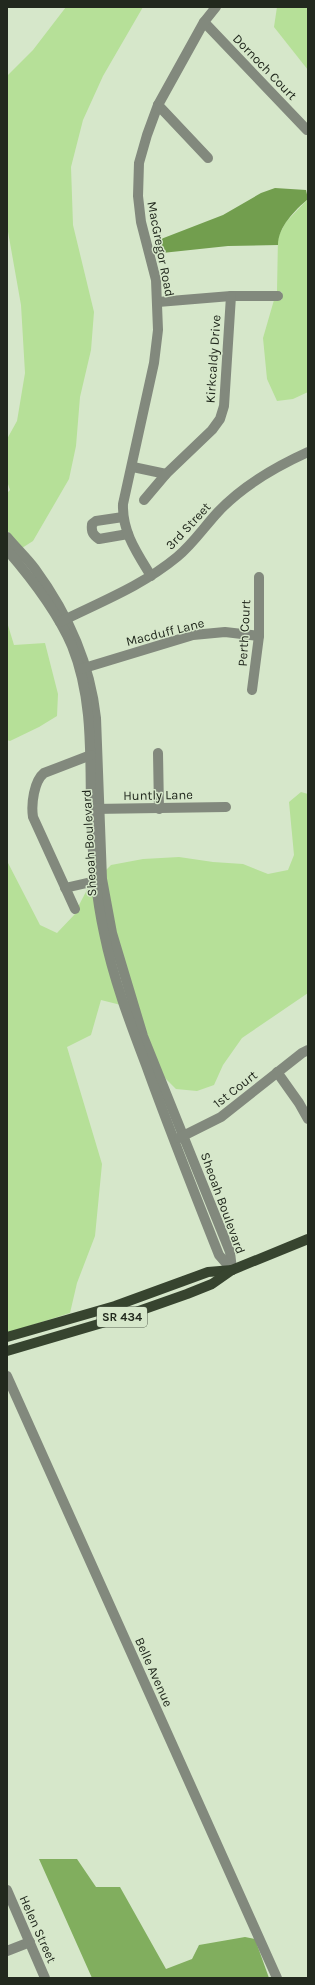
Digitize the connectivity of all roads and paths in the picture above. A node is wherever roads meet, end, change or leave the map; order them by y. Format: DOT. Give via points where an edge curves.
graph roads {
  1 [pos="216,7"];
  2 [pos="204,22"];
  3 [pos="158,105"];
  4 [pos="307,130"];
  5 [pos="208,158"];
  6 [pos="231,296"];
  7 [pos="278,296"];
  8 [pos="158,302"];
  9 [pos="308,452"];
  10 [pos="132,467"];
  11 [pos="166,474"];
  12 [pos="144,500"];
  13 [pos="123,517"];
  14 [pos="128,534"];
  15 [pos="7,537"];
  16 [pos="7,550"];
  17 [pos="151,576"];
  18 [pos="259,577"];
  19 [pos="63,620"];
  20 [pos="259,636"];
  21 [pos="83,668"];
  22 [pos="252,690"];
  23 [pos="158,753"];
  24 [pos="90,755"];
  25 [pos="226,807"];
  26 [pos="96,809"];
  27 [pos="159,809"];
  28 [pos="99,880"];
  29 [pos="65,888"];
  30 [pos="75,909"];
  31 [pos="308,1050"];
  32 [pos="278,1072"];
  33 [pos="308,1119"];
  34 [pos="184,1136"];
  35 [pos="173,1140"];
  36 [pos="308,1239"];
  37 [pos="232,1270"];
  38 [pos="7,1337"];
  39 [pos="7,1351"];
  40 [pos="7,1376"];
  41 [pos="7,1890"];
  42 [pos="30,1942"];
  43 [pos="7,1951"];
  44 [pos="45,1978"];
  45 [pos="277,1978"];
  1 -- 2 [label="street, MacGregor Road"];
  2 -- 3 [label="street, MacGregor Road"];
  2 -- 4 [label="street, Dornoch Court"];
  3 -- 5 [label="street"];
  3 -- 8 [label="street, MacGregor Road" via="146,135 139,163 138,196 141,222 156,280"];
  6 -- 7 [label="street"];
  6 -- 8 [label="street"];
  6 -- 11 [label="street, Kirkcaldy Drive" via="224,406 220,419"];
  8 -- 10 [label="street, MacGregor Road" via="154,363"];
  9 -- 17 [label="street, 3rd Street" via="260,477 237,494 178,557"];
  10 -- 11 [label="street"];
  10 -- 13 [label="street, MacGregor Road" via="123,504"];
  11 -- 12 [label="street, Kirkcaldy Drive"];
  13 -- 14 [label="street, MacGregor Road"];
  13 -- 14 [label="street" via="96,521 92,524 91,530 94,536 100,539"];
  14 -- 17 [label="street, MacGregor Road"];
  15 -- 19 [label="street, Sheoah Boulevard" via="35,569"];
  16 -- 19 [label="street, Sheoah Boulevard"];
  17 -- 19 [label="street, 3rd Street"];
  18 -- 20 [label="street, Perth Court"];
  19 -- 21 [label="street, Sheoah Boulevard"];
  20 -- 21 [label="street, Macduff Lane" via="225,632 193,635"];
  20 -- 22 [label="street, Perth Court"];
  21 -- 24 [label="street, Sheoah Boulevard"];
  21 -- 26 [label="street, Sheoah Boulevard" via="94,694"];
  23 -- 27 [label="street"];
  24 -- 26 [label="street, Sheoah Boulevard"];
  24 -- 29 [label="street" via="44,773 38,782 32,811"];
  25 -- 27 [label="street, Huntly Lane"];
  26 -- 27 [label="street, Huntly Lane"];
  26 -- 28 [label="street, Sheoah Boulevard"];
  28 -- 29 [label="street"];
  28 -- 34 [label="street, Sheoah Boulevard" via="138,1023"];
  28 -- 35 [label="street, Sheoah Boulevard" via="104,934 135,1037"];
  29 -- 30 [label="street"];
  31 -- 32 [label="street, 1st Court"];
  32 -- 33 [label="street"];
  32 -- 34 [label="street, 1st Court" via="221,1117"];
  34 -- 35 [label="street, 1st Court"];
  34 -- 37 [label="street, Sheoah Boulevard" via="230,1252"];
  35 -- 37 [label="street, Sheoah Boulevard" via="219,1255"];
  36 -- 37 [label="main road, SR 434"];
  37 -- 38 [label="main road, SR 434" via="208,1272 115,1306"];
  37 -- 39 [label="main road, SR 434" via="212,1284 164,1303"];
  40 -- 45 [label="street, Belle Avenue"];
  41 -- 42 [label="street, Helen Street"];
  42 -- 43 [label="street"];
  42 -- 44 [label="street, Helen Street"];
}
